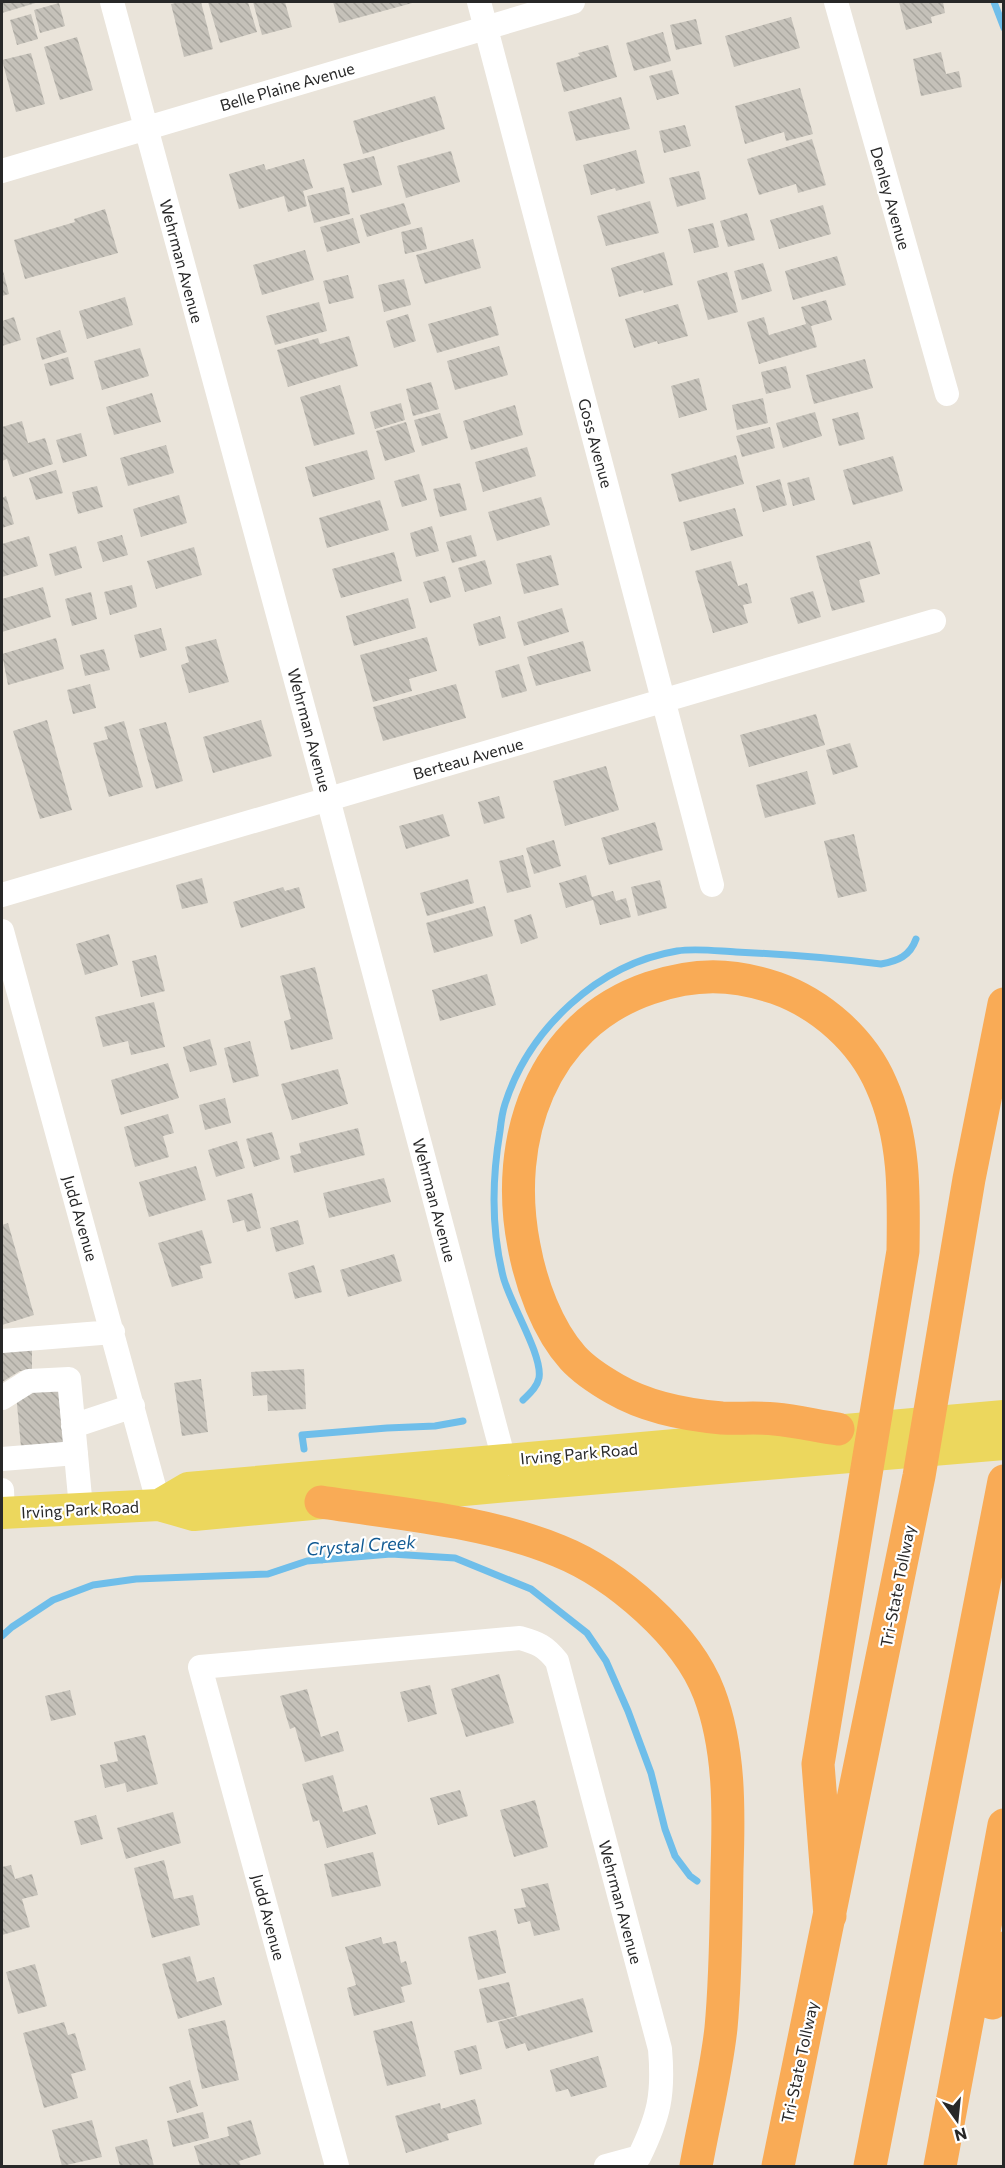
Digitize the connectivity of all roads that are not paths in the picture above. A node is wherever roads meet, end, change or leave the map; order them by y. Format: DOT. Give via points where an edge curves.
graph roads {
  1 [pos="112,2"];
  2 [pos="479,2"];
  3 [pos="573,2"];
  4 [pos="836,2"];
  5 [pos="487,27"];
  6 [pos="146,128"];
  7 [pos="2,171"];
  8 [pos="947,394"];
  9 [pos="934,621"];
  10 [pos="664,701"];
  11 [pos="328,799"];
  12 [pos="712,885"];
  13 [pos="2,895"];
  14 [pos="2,931"];
  15 [pos="1004,1004"];
  16 [pos="113,1332"];
  17 [pos="2,1341"];
  18 [pos="2,1398"];
  19 [pos="133,1407"];
  20 [pos="1004,1416"];
  21 [pos="73,1426"];
  22 [pos="838,1429"];
  23 [pos="1004,1444"];
  24 [pos="76,1453"];
  25 [pos="2,1459"];
  26 [pos="504,1460"];
  27 [pos="1004,1481"];
  28 [pos="321,1502"];
  29 [pos="159,1504"];
  30 [pos="2,1505"];
  31 [pos="81,1508"];
  32 [pos="200,1667"];
  33 [pos="1004,1825"];
  34 [pos="830,1916"];
  35 [pos="1004,1948"];
  36 [pos="337,2166"];
  37 [pos="606,2166"];
  38 [pos="696,2166"];
  39 [pos="778,2166"];
  40 [pos="870,2166"];
  41 [pos="940,2166"];
  42 [pos="959,2166"];
  1 -- 6 [label="street, Wehrman Avenue"];
  2 -- 5 [label="street, Goss Avenue"];
  3 -- 5 [label="street, Belle Plaine Avenue"];
  4 -- 8 [label="street, Denley Avenue"];
  5 -- 6 [label="street, Belle Plaine Avenue"];
  5 -- 10 [label="street, Goss Avenue"];
  6 -- 7 [label="street, Belle Plaine Avenue"];
  6 -- 11 [label="street, Wehrman Avenue"];
  9 -- 10 [label="street, Berteau Avenue"];
  10 -- 11 [label="street, Berteau Avenue"];
  10 -- 12 [label="street, Goss Avenue"];
  11 -- 13 [label="street, Berteau Avenue"];
  11 -- 26 [label="street, Wehrman Avenue"];
  14 -- 16 [label="street, Judd Avenue"];
  15 -- 34 [label="highway, Tri-State Tollway" via="969,1179 919,1476"];
  16 -- 17 [label="street"];
  16 -- 19 [label="street, Judd Avenue"];
  18 -- 21 [label="street" via="29,1380 69,1379"];
  19 -- 21 [label="street"];
  19 -- 29 [label="street, Judd Avenue"];
  20 -- 22 [label="main road, Irving Park Road"];
  21 -- 24 [label="street"];
  22 -- 26 [label="main road, Irving Park Road"];
  22 -- 34 [label="highway" via="774,1419 723,1418 645,1401 595,1375 574,1359 559,1339 524,1251 519,1206 520,1158 535,1099 558,1054 590,1020 636,993 691,977 736,977 809,1002 832,1018 880,1082 901,1150 903,1251 818,1764"];
  23 -- 28 [label="main road, Irving Park Road"];
  24 -- 25 [label="street"];
  24 -- 31 [label="street"];
  26 -- 29 [label="main road, Irving Park Road" via="188,1488"];
  27 -- 40 [label="highway"];
  28 -- 29 [label="main road, Irving Park Road" via="194,1515"];
  28 -- 38 [label="highway" via="520,1536 562,1552 620,1587 651,1613 678,1641 700,1674 719,1728 728,1790 728,1837 722,2011"];
  29 -- 31 [label="main road, Irving Park Road"];
  30 -- 31 [label="main road, Irving Park Road"];
  32 -- 36 [label="street, Judd Avenue"];
  32 -- 37 [label="street, Wehrman Avenue" via="520,1638 548,1648 564,1680 660,2049 660,2102 649,2137 639,2157"];
  33 -- 41 [label="highway"];
  34 -- 39 [label="highway, Tri-State Tollway"];
  35 -- 42 [label="highway"];
}
